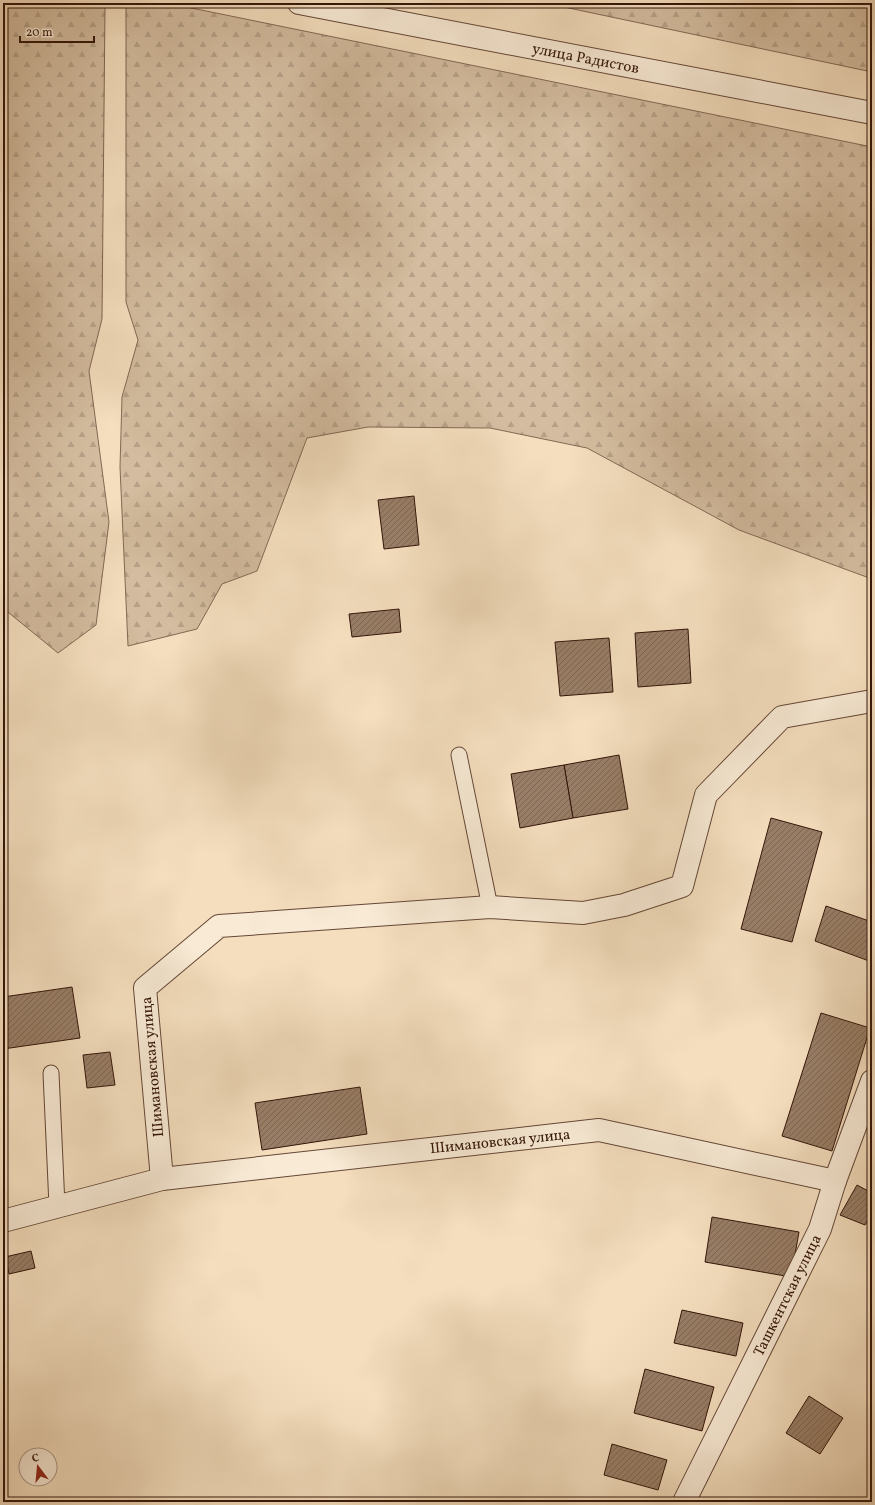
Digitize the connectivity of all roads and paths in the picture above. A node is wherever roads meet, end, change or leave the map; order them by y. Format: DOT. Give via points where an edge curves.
graph roads {
  1 [pos="299,3"];
  2 [pos="872,113"];
  3 [pos="872,701"];
  4 [pos="459,755"];
  5 [pos="490,907"];
  6 [pos="51,1073"];
  7 [pos="872,1081"];
  8 [pos="162,1179"];
  9 [pos="835,1181"];
  10 [pos="58,1206"];
  11 [pos="3,1221"];
  12 [pos="684,1502"];
  1 -- 2 [label="street, улица Радистов"];
  3 -- 5 [label="street" via="782,717 706,795 682,886 624,905 583,913"];
  4 -- 5 [label="lane"];
  5 -- 8 [label="street, Шимановская улица" via="219,926 145,988"];
  6 -- 10 [label="lane"];
  7 -- 9 [label="street, Ташкентская улица"];
  8 -- 9 [label="street, Шимановская улица" via="599,1130"];
  8 -- 10 [label="street, Шимановская улица"];
  9 -- 12 [label="street, Ташкентская улица" via="820,1229"];
  10 -- 11 [label="street, Шимановская улица"];
}
